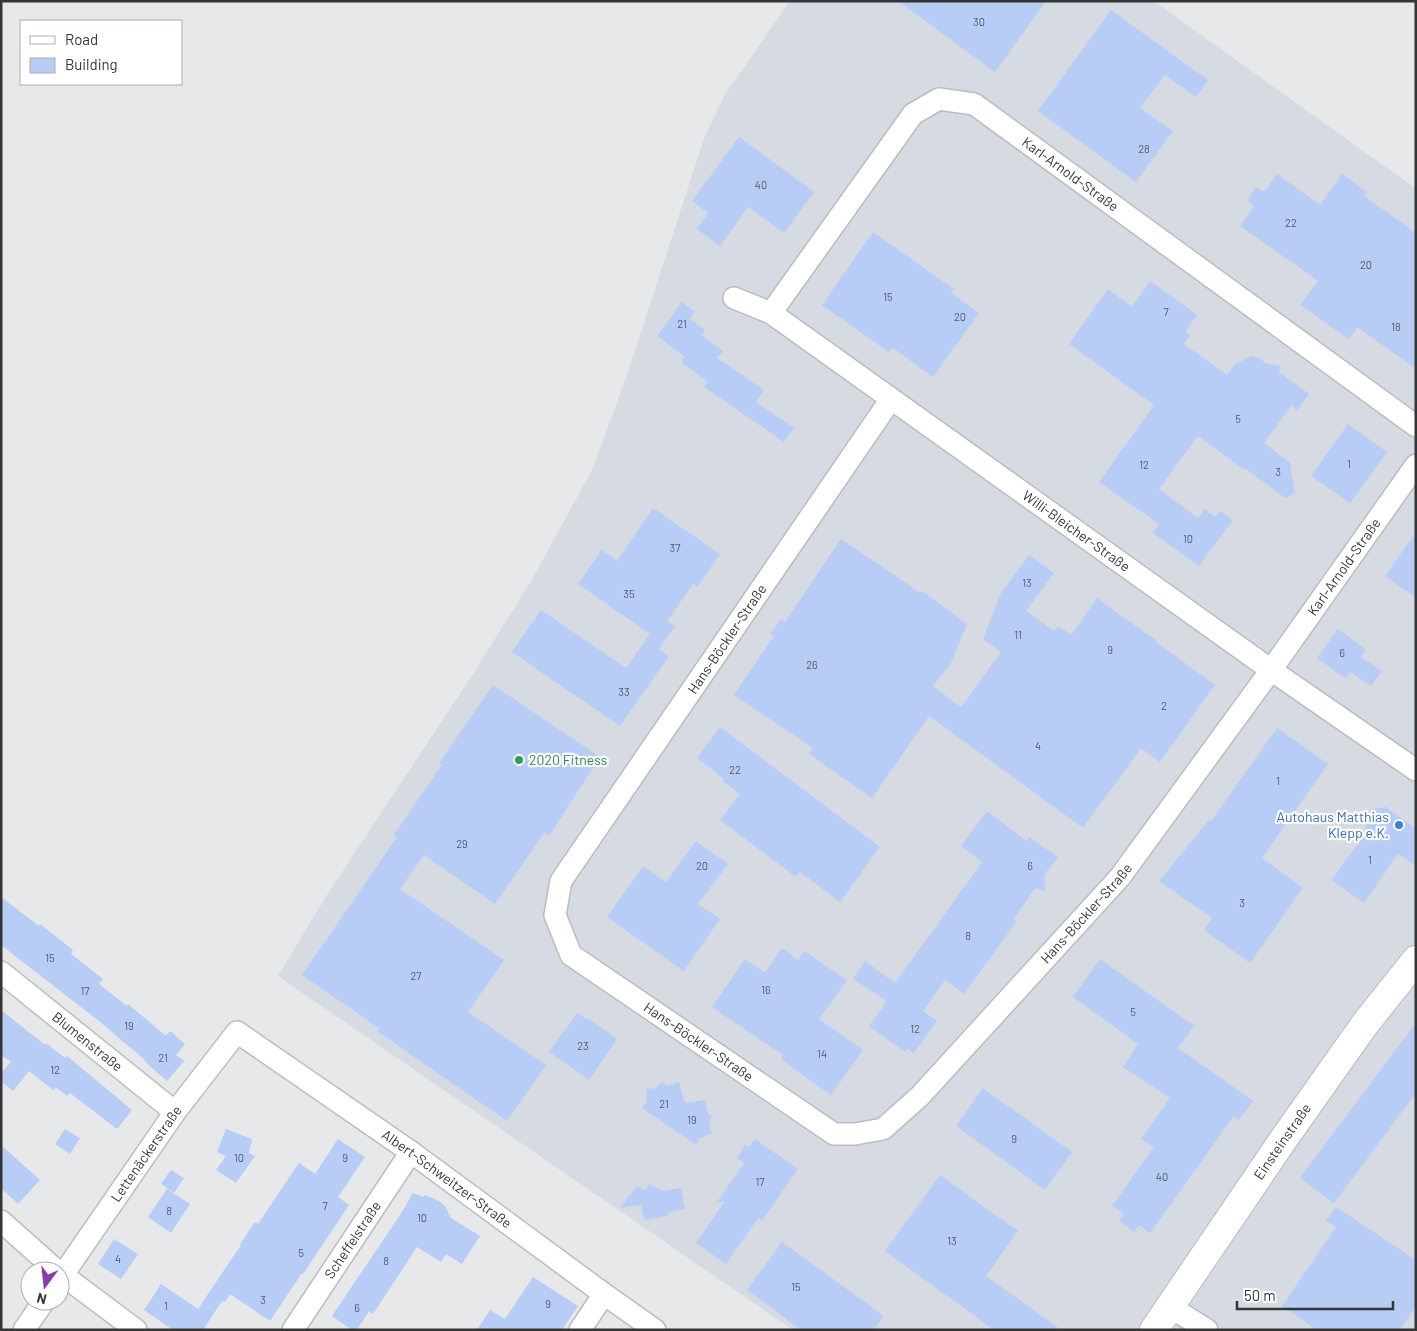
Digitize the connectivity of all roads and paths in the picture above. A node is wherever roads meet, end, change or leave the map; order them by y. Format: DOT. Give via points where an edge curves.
graph roads {
  1 [pos="734,298"];
  2 [pos="771,313"];
  3 [pos="891,399"];
  4 [pos="1416,426"];
  5 [pos="1416,465"];
  6 [pos="1271,670"];
  7 [pos="1416,770"];
  8 [pos="1416,960"];
  9 [pos="1,972"];
  10 [pos="237,1032"];
  11 [pos="175,1112"];
  12 [pos="412,1152"];
  13 [pos="1,1221"];
  14 [pos="45,1261"];
  15 [pos="70,1261"];
  16 [pos="70,1282"];
  17 [pos="604,1294"];
  18 [pos="1169,1306"];
  19 [pos="37,1311"];
  20 [pos="24,1330"];
  21 [pos="136,1330"];
  22 [pos="293,1330"];
  23 [pos="580,1330"];
  24 [pos="655,1330"];
  25 [pos="1154,1330"];
  26 [pos="1206,1330"];
  1 -- 2 [label="street, Willi-Bleicher-Straße"];
  2 -- 3 [label="street, Willi-Bleicher-Straße"];
  2 -- 4 [label="street, Karl-Arnold-Straße" via="913,114 939,98 974,104"];
  3 -- 6 [label="street, Willi-Bleicher-Straße"];
  3 -- 6 [label="street, Hans-Böckler-Straße" via="561,881 555,914 571,955 834,1134 883,1129 920,1096 1120,878"];
  5 -- 6 [label="street, Karl-Arnold-Straße"];
  6 -- 7 [label="street, Willi-Bleicher-Straße"];
  8 -- 18 [label="street, Einsteinstraße" via="1282,1140"];
  9 -- 11 [label="street, Blumenstraße"];
  10 -- 11 [label="street, Lettenäckerstraße"];
  10 -- 12 [label="street, Albert-Schweitzer-Straße"];
  11 -- 15 [label="street, Lettenäckerstraße"];
  12 -- 17 [label="street, Albert-Schweitzer-Straße"];
  12 -- 22 [label="street, Scheffelstraße"];
  13 -- 14 [label="street"];
  16 -- 21 [label="street"];
  17 -- 23 [label="street"];
  17 -- 24 [label="street, Albert-Schweitzer-Straße"];
  18 -- 25 [label="street, Einsteinstraße"];
  18 -- 26 [label="street"];
  19 -- 20 [label="street"];
}
